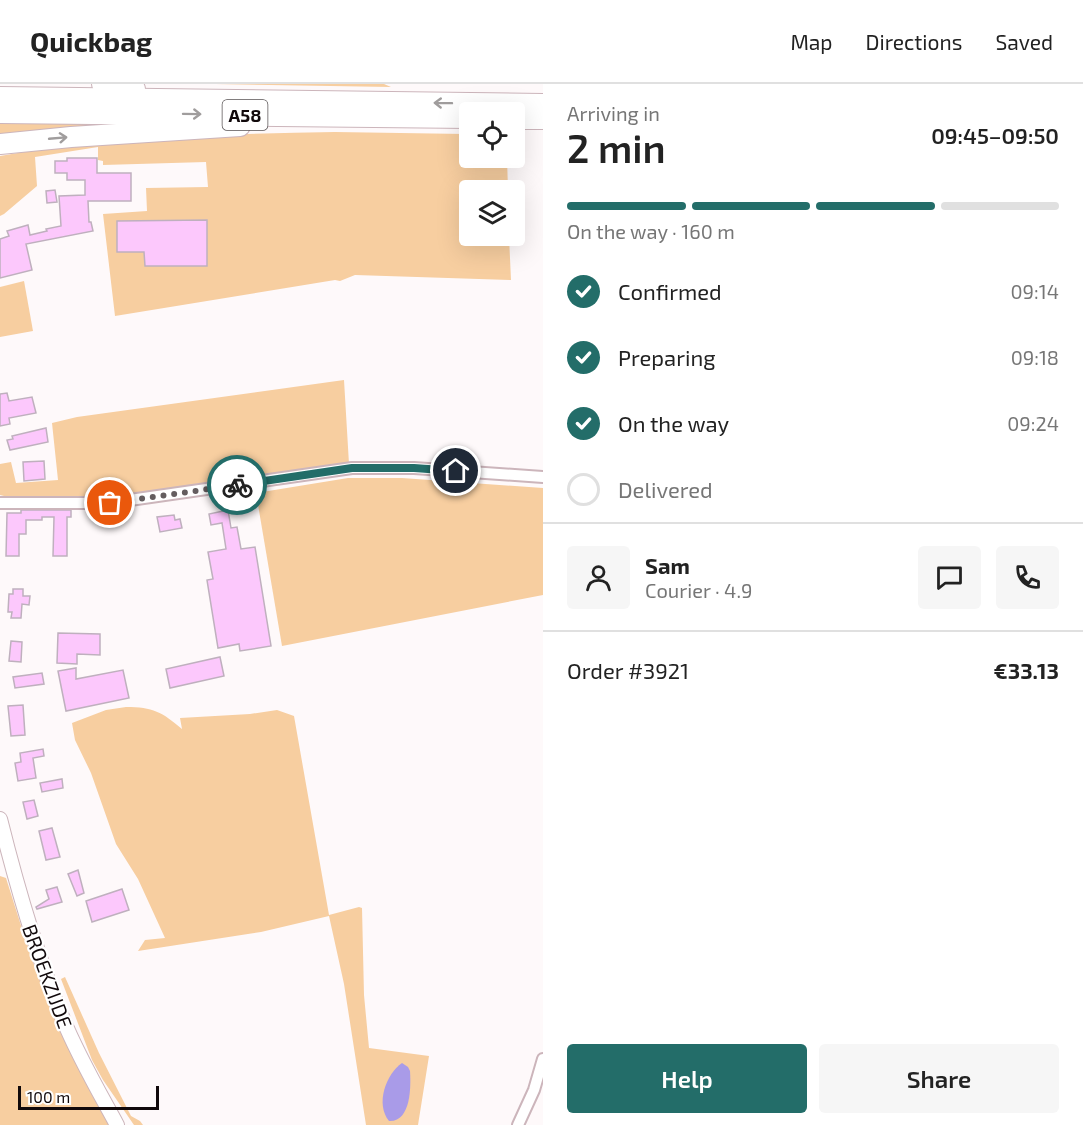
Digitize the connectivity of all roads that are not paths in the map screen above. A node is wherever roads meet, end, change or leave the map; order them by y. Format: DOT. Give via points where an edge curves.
graph roads {
  1 [pos="102,84"];
  2 [pos="0,97"];
  3 [pos="212,100"];
  4 [pos="543,104"];
  5 [pos="0,112"];
  6 [pos="357,117"];
  7 [pos="459,118"];
  8 [pos="525,119"];
  9 [pos="543,119"];
  10 [pos="0,144"];
  11 [pos="543,477"];
  12 [pos="0,503"];
  13 [pos="0,819"];
  14 [pos="543,1059"];
  15 [pos="117,1125"];
  16 [pos="518,1125"];
  1 -- 3 [label="highway, A58"];
  2 -- 3 [label="highway, A58"];
  4 -- 3 [label="highway, A58, one-way"];
  5 -- 6 [label="highway, A58, one-way"];
  6 -- 7 [label="highway, A58"];
  10 -- 6 [label="highway, A58, one-way"];
  8 -- 9 [label="highway"];
  11 -- 12 [label="street" via="352,468 110,503"];
  13 -- 15 [label="street, BROEKZIJDE" via="22,905 63,1018"];
  14 -- 16 [label="street"];
}
